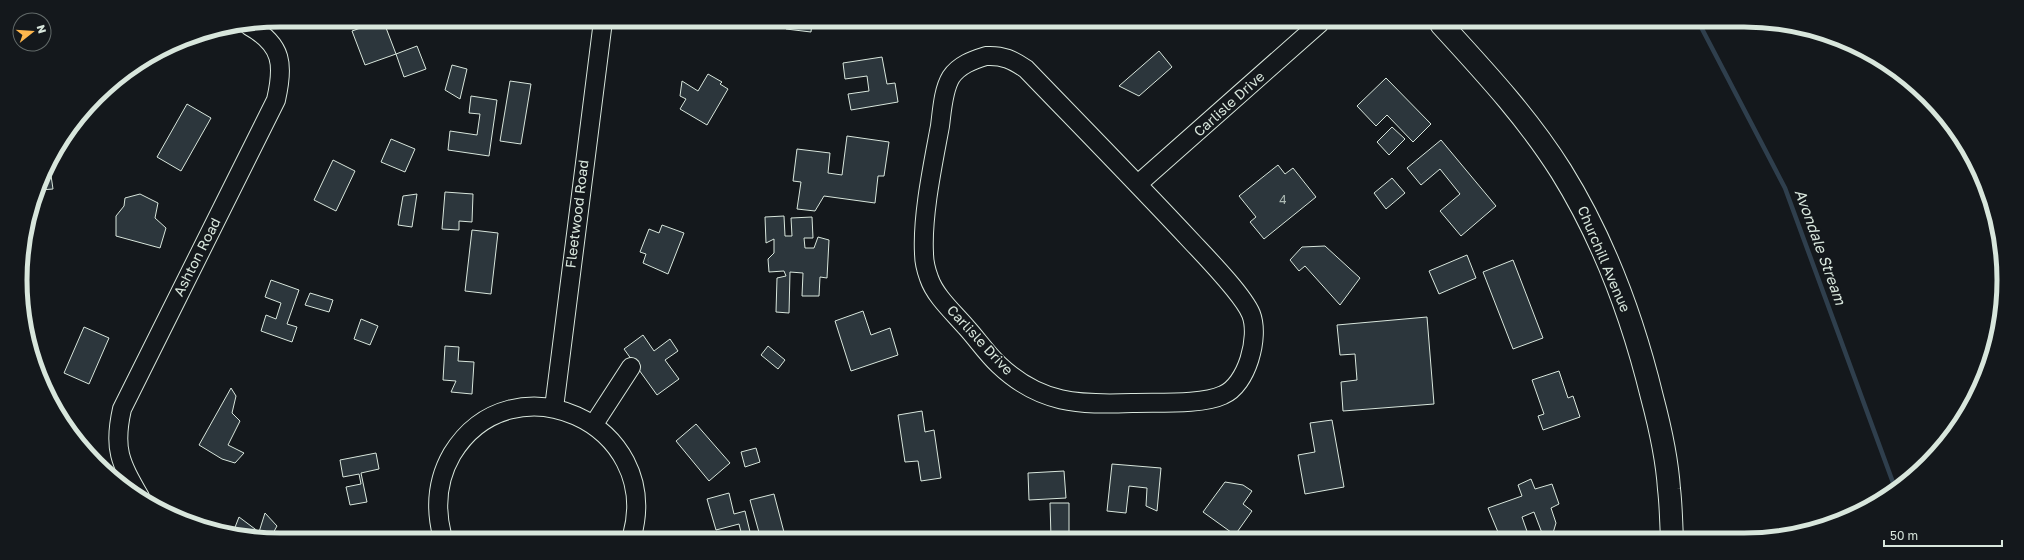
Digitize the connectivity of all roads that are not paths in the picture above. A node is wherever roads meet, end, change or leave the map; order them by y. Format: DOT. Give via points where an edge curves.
graph roads {
  1 [pos="602,27"];
  2 [pos="1315,27"];
  3 [pos="1444,27"];
  4 [pos="252,29"];
  5 [pos="1138,184"];
  6 [pos="631,367"];
  7 [pos="554,408"];
  8 [pos="594,424"];
  9 [pos="135,487"];
  10 [pos="442,533"];
  11 [pos="633,533"];
  12 [pos="1672,533"];
  1 -- 7 [label="street, Fleetwood Road"];
  2 -- 5 [label="street, Carlisle Drive"];
  3 -- 12 [label="main road, Churchill Avenue" via="1513,104 1537,136 1574,194 1600,247 1620,292 1641,354 1656,411 1669,488"];
  4 -- 9 [label="street, Ashton Road" via="264,36 280,60 280,85 276,100 122,409 117,430 121,459"];
  5 -- 5 [label="street, Carlisle Drive" via="1206,257 1251,314 1254,328 1247,366 1238,385 1229,393 1205,400 1092,404 1057,400 1038,393 998,364 940,297 930,282 926,268 925,226 946,89 952,76 974,59 999,56 1013,60 1026,69"];
  6 -- 8 [label="street"];
  7 -- 8 [label="street"];
  7 -- 10 [label="street" via="527,406 502,412 478,425 459,443 445,466 438,492 438,518"];
  8 -- 11 [label="street" via="624,457 632,478 636,500 636,522"];
}
